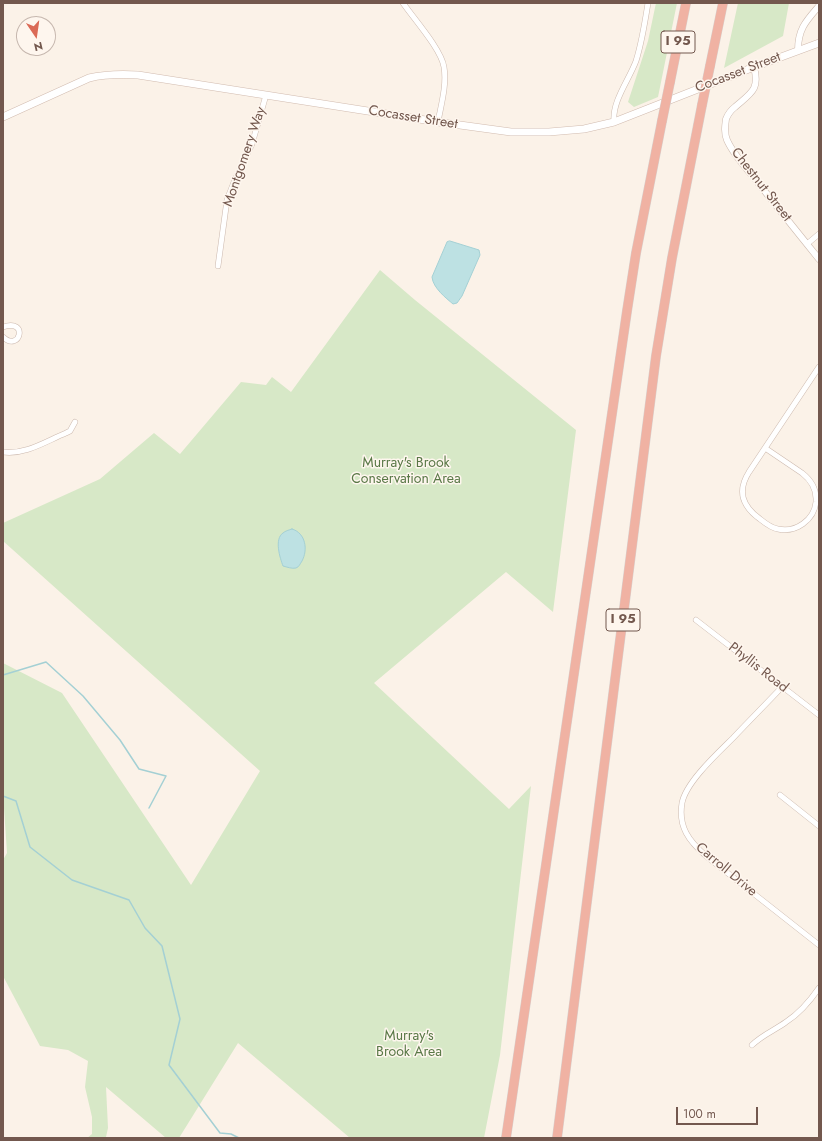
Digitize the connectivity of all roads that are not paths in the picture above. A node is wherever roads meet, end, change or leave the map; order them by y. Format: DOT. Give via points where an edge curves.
graph roads {
  1 [pos="403,3"];
  2 [pos="648,3"];
  3 [pos="686,3"];
  4 [pos="722,3"];
  5 [pos="819,6"];
  6 [pos="819,42"];
  7 [pos="798,50"];
  8 [pos="754,67"];
  9 [pos="266,96"];
  10 [pos="3,116"];
  11 [pos="438,122"];
  12 [pos="614,122"];
  13 [pos="819,234"];
  14 [pos="807,244"];
  15 [pos="819,259"];
  16 [pos="218,266"];
  17 [pos="3,327"];
  18 [pos="3,337"];
  19 [pos="819,368"];
  20 [pos="75,422"];
  21 [pos="765,448"];
  22 [pos="3,452"];
  23 [pos="696,620"];
  24 [pos="782,687"];
  25 [pos="819,716"];
  26 [pos="780,795"];
  27 [pos="819,826"];
  28 [pos="819,945"];
  29 [pos="819,988"];
  30 [pos="752,1045"];
  31 [pos="506,1138"];
  32 [pos="558,1138"];
  1 -- 11 [label="street" via="442,60 445,82"];
  2 -- 12 [label="street" via="638,55 615,107"];
  3 -- 31 [label="highway, I 95, bridge" via="626,311"];
  4 -- 32 [label="highway, I 95, bridge" via="673,252 656,356"];
  5 -- 7 [label="street" via="801,30"];
  6 -- 7 [label="main road, Cocasset Street"];
  7 -- 8 [label="main road, Cocasset Street"];
  8 -- 12 [label="main road, Cocasset Street"];
  8 -- 14 [label="street, Chestnut Street" via="755,86 728,114 725,134 730,146"];
  9 -- 10 [label="main road, Cocasset Street" via="138,75 110,74 89,78"];
  9 -- 11 [label="main road, Cocasset Street"];
  9 -- 16 [label="street, Montgomery Way" via="252,144 227,200"];
  11 -- 12 [label="main road, Cocasset Street" via="531,133 579,130"];
  13 -- 14 [label="street"];
  14 -- 15 [label="street, Chestnut Street"];
  17 -- 18 [label="street" via="14,325 20,333 13,341"];
  19 -- 21 [label="street"];
  20 -- 22 [label="street" via="70,431 33,448"];
  21 -- 21 [label="street" via="802,473 813,486 816,503 812,514 795,528 778,530 768,525 749,510 744,500 746,477"];
  23 -- 24 [label="street, Phyllis Road"];
  24 -- 25 [label="street, Phyllis Road"];
  24 -- 28 [label="street, Carroll Drive" via="710,761 686,790 682,820 690,841 706,856"];
  26 -- 27 [label="street"];
  29 -- 30 [label="street" via="786,1023"];
}
